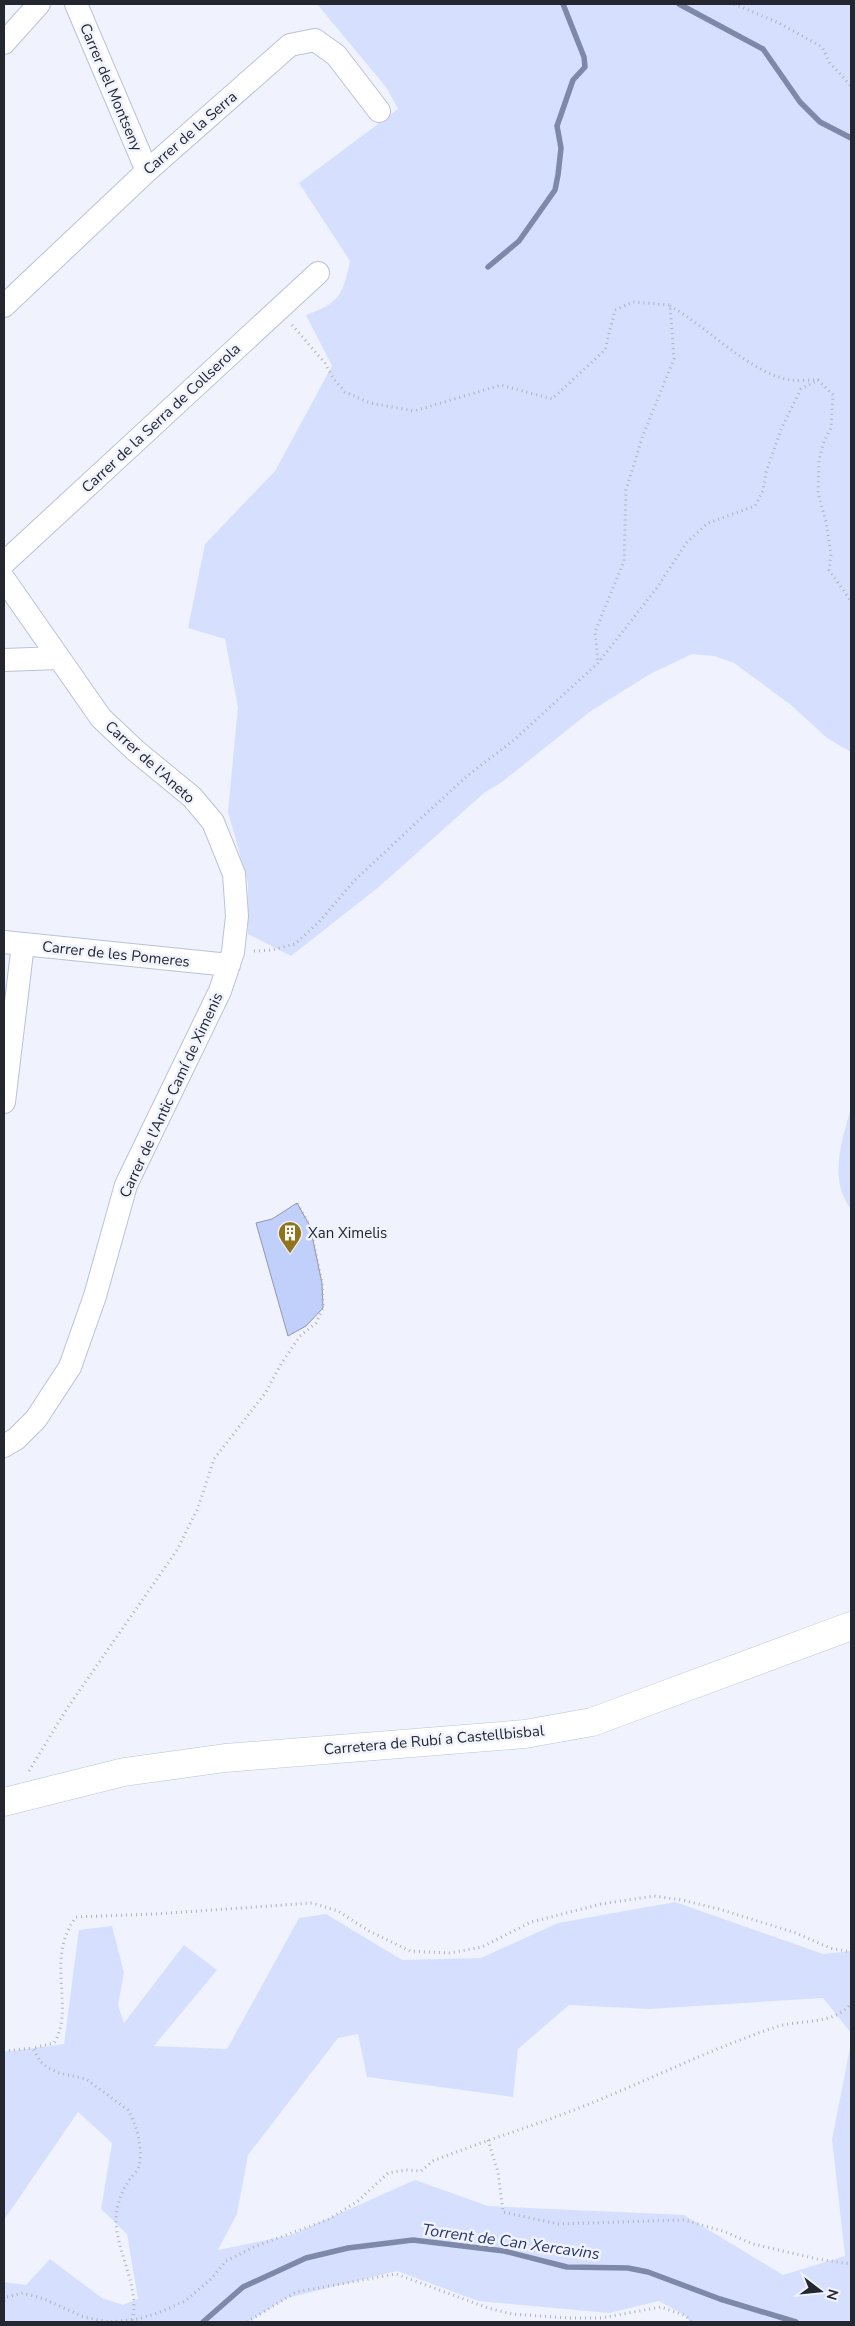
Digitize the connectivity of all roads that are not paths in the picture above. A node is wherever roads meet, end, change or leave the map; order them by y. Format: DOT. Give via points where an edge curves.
graph roads {
  1 [pos="39,4"];
  2 [pos="76,4"];
  3 [pos="4,43"];
  4 [pos="378,111"];
  5 [pos="146,171"];
  6 [pos="318,273"];
  7 [pos="4,306"];
  8 [pos="4,564"];
  9 [pos="4,579"];
  10 [pos="59,658"];
  11 [pos="4,660"];
  12 [pos="13,943"];
  13 [pos="231,959"];
  14 [pos="4,1102"];
  15 [pos="20,1427"];
  16 [pos="4,1446"];
  17 [pos="851,1626"];
  18 [pos="9,1801"];
  1 -- 3 [label="street"];
  2 -- 5 [label="street, Carrer del Montseny"];
  4 -- 5 [label="street, Carrer de la Serra" via="336,55 315,40 290,45"];
  5 -- 7 [label="street, Carrer de la Serra"];
  6 -- 8 [label="street, Carrer de la Serra de Collserola"];
  9 -- 10 [label="street, Carrer de l'Aneto"];
  10 -- 11 [label="street"];
  10 -- 13 [label="street, Carrer de l'Aneto" via="101,718 192,797 212,822 234,874 237,916"];
  12 -- 13 [label="street, Carrer de les Pomeres"];
  12 -- 14 [label="street"];
  13 -- 15 [label="street, Carrer de l'Antic Camí de Ximenis" via="220,991 126,1185 95,1296 70,1367"];
  15 -- 16 [label="street, Carrer de l'Antic Camí de Ximenis" via="16,1439"];
  17 -- 18 [label="street, Carretera de Rubí a Castellbisbal" via="592,1722 525,1734 225,1758 124,1772"];
}
